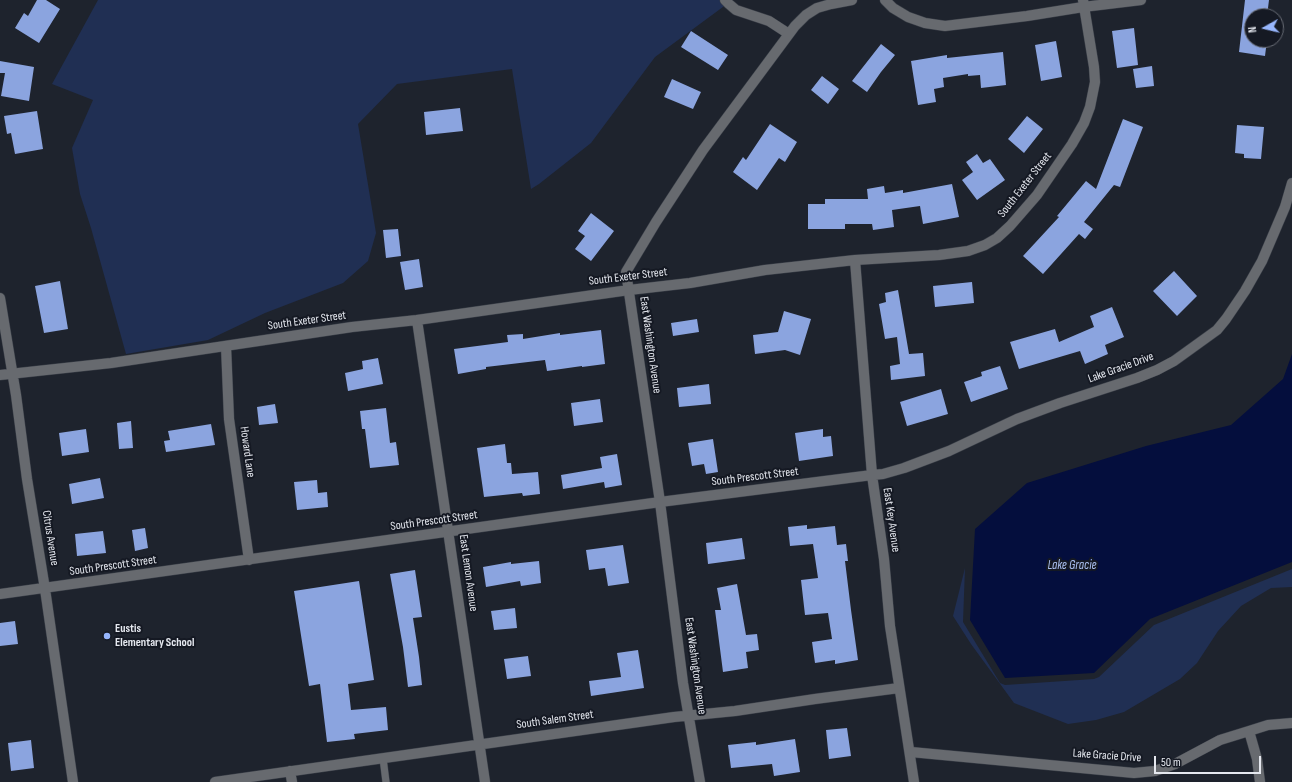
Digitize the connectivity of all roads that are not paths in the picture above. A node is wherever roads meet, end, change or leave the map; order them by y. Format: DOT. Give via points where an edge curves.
graph roads {
  1 [pos="725,0"];
  2 [pos="852,0"];
  3 [pos="885,0"];
  4 [pos="1141,0"];
  5 [pos="1083,4"];
  6 [pos="789,34"];
  7 [pos="1292,183"];
  8 [pos="855,260"];
  9 [pos="629,290"];
  10 [pos="0,298"];
  11 [pos="417,320"];
  12 [pos="226,346"];
  13 [pos="12,374"];
  14 [pos="0,375"];
  15 [pos="872,475"];
  16 [pos="660,502"];
  17 [pos="449,532"];
  18 [pos="249,560"];
  19 [pos="45,588"];
  20 [pos="0,594"];
  21 [pos="899,688"];
  22 [pos="689,716"];
  23 [pos="1292,723"];
  24 [pos="1249,731"];
  25 [pos="480,744"];
  26 [pos="910,752"];
  27 [pos="383,758"];
  28 [pos="290,771"];
  29 [pos="73,782"];
  30 [pos="215,782"];
  31 [pos="292,782"];
  32 [pos="386,782"];
  33 [pos="485,782"];
  34 [pos="700,782"];
  35 [pos="914,782"];
  36 [pos="1260,782"];
  1 -- 6 [label="street" via="736,10 770,21"];
  2 -- 6 [label="street, East Washington Avenue" via="817,8 806,15"];
  3 -- 5 [label="street" via="908,17 945,26 1027,16"];
  4 -- 5 [label="street"];
  5 -- 8 [label="street, South Exeter Street" via="1094,67 1095,82 1090,107 1072,144 1037,195 1010,226 998,238 968,251"];
  6 -- 9 [label="street, East Washington Avenue" via="703,150 656,222 626,272"];
  7 -- 15 [label="street, Lake Gracie Drive" via="1285,207 1262,261 1245,291 1217,330 1174,361 1137,378 1017,419 904,468"];
  8 -- 9 [label="street, South Exeter Street"];
  8 -- 15 [label="street, East Key Avenue"];
  9 -- 11 [label="street, South Exeter Street"];
  9 -- 16 [label="street, East Washington Avenue"];
  10 -- 13 [label="street, Citrus Avenue"];
  11 -- 12 [label="street, South Exeter Street"];
  11 -- 17 [label="street, East Lemon Avenue"];
  12 -- 13 [label="street, South Exeter Street"];
  12 -- 18 [label="street, Howard Lane" via="229,419"];
  13 -- 14 [label="street, South Exeter Street"];
  13 -- 19 [label="street, Citrus Avenue"];
  15 -- 16 [label="street, South Prescott Street"];
  15 -- 21 [label="street, East Key Avenue"];
  16 -- 17 [label="street, South Prescott Street"];
  16 -- 22 [label="street, East Washington Avenue"];
  17 -- 18 [label="street, South Prescott Street"];
  17 -- 25 [label="street, East Lemon Avenue"];
  18 -- 19 [label="street, South Prescott Street"];
  19 -- 20 [label="street, South Prescott Street"];
  19 -- 29 [label="street, Citrus Avenue"];
  21 -- 22 [label="street, South Salem Street"];
  21 -- 26 [label="street, East Key Avenue"];
  22 -- 25 [label="street, South Salem Street"];
  22 -- 34 [label="street, East Washington Avenue"];
  23 -- 24 [label="street, Lake Gracie Drive" via="1268,725"];
  24 -- 26 [label="street, Lake Gracie Drive" via="1220,740 1155,771 1134,773"];
  24 -- 36 [label="street"];
  25 -- 27 [label="street, South Salem Street"];
  25 -- 33 [label="street, East Lemon Avenue"];
  26 -- 35 [label="street, East Key Avenue"];
  27 -- 28 [label="street, South Salem Street"];
  27 -- 32 [label="lane"];
  28 -- 30 [label="street, South Salem Street"];
  28 -- 31 [label="street"];
}
